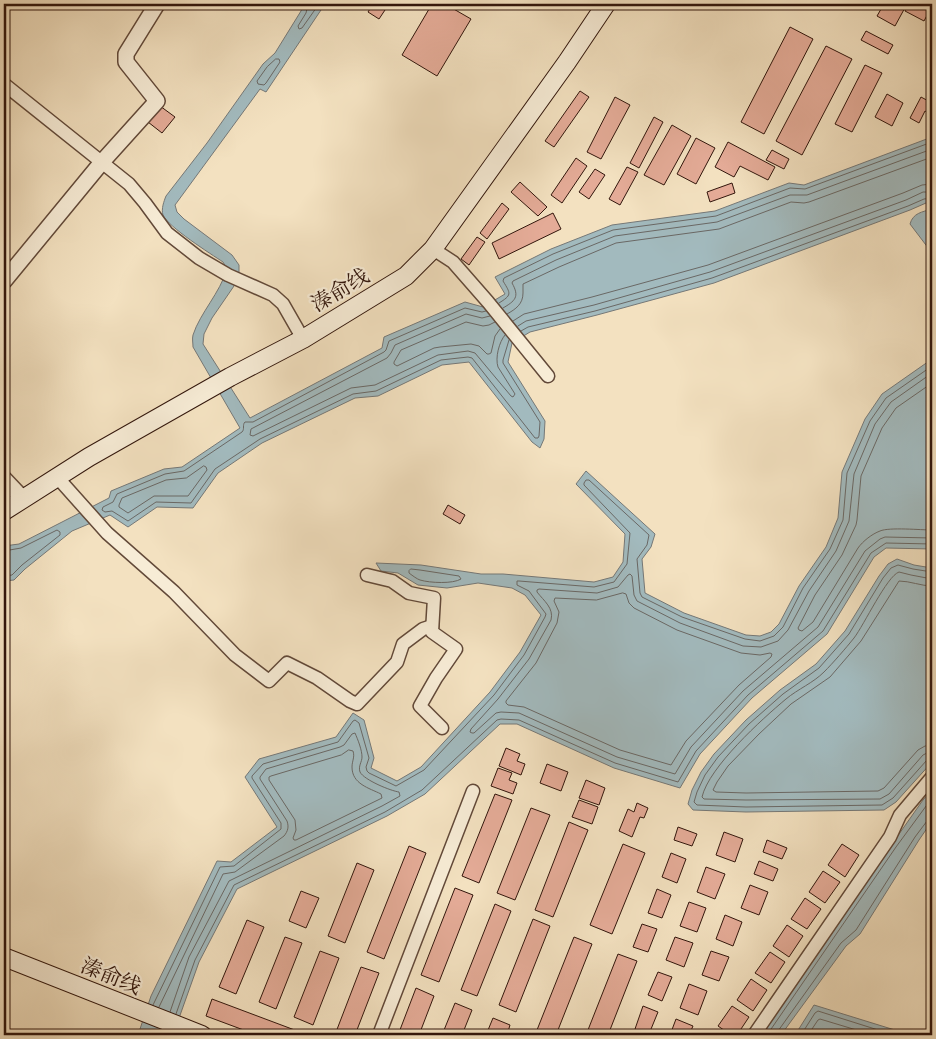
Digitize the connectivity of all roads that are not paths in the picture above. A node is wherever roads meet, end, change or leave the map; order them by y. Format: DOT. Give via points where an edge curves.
graph roads {
  1 [pos="157,4"];
  2 [pos="606,4"];
  3 [pos="4,84"];
  4 [pos="102,162"];
  5 [pos="433,249"];
  6 [pos="4,281"];
  7 [pos="303,339"];
  8 [pos="548,376"];
  9 [pos="57,477"];
  10 [pos="4,479"];
  11 [pos="23,499"];
  12 [pos="4,511"];
  13 [pos="367,575"];
  14 [pos="432,626"];
  15 [pos="442,728"];
  16 [pos="932,777"];
  17 [pos="473,792"];
  18 [pos="4,957"];
  19 [pos="202,1035"];
  20 [pos="379,1035"];
  21 [pos="754,1035"];
  1 -- 4 [label="street" via="126,54 126,62 157,101"];
  2 -- 5 [label="main road, 溱俞线"];
  3 -- 4 [label="street"];
  4 -- 6 [label="street"];
  4 -- 7 [label="street" via="129,184 167,234 199,258 283,304"];
  5 -- 7 [label="main road, 溱俞线" via="406,276"];
  5 -- 8 [label="street" via="453,262"];
  7 -- 9 [label="main road, 溱俞线" via="230,377"];
  9 -- 11 [label="main road, 溱俞线"];
  9 -- 14 [label="street" via="107,533 174,592 235,655 269,681 287,663 357,704 397,662 403,644"];
  10 -- 11 [label="street"];
  11 -- 12 [label="main road, 溱俞线"];
  13 -- 14 [label="street" via="392,581 410,593 434,598"];
  14 -- 15 [label="street" via="432,632 456,649 420,706"];
  16 -- 21 [label="street" via="900,816 890,836"];
  17 -- 20 [label="street"];
  18 -- 19 [label="main road, 溱俞线"];
}
